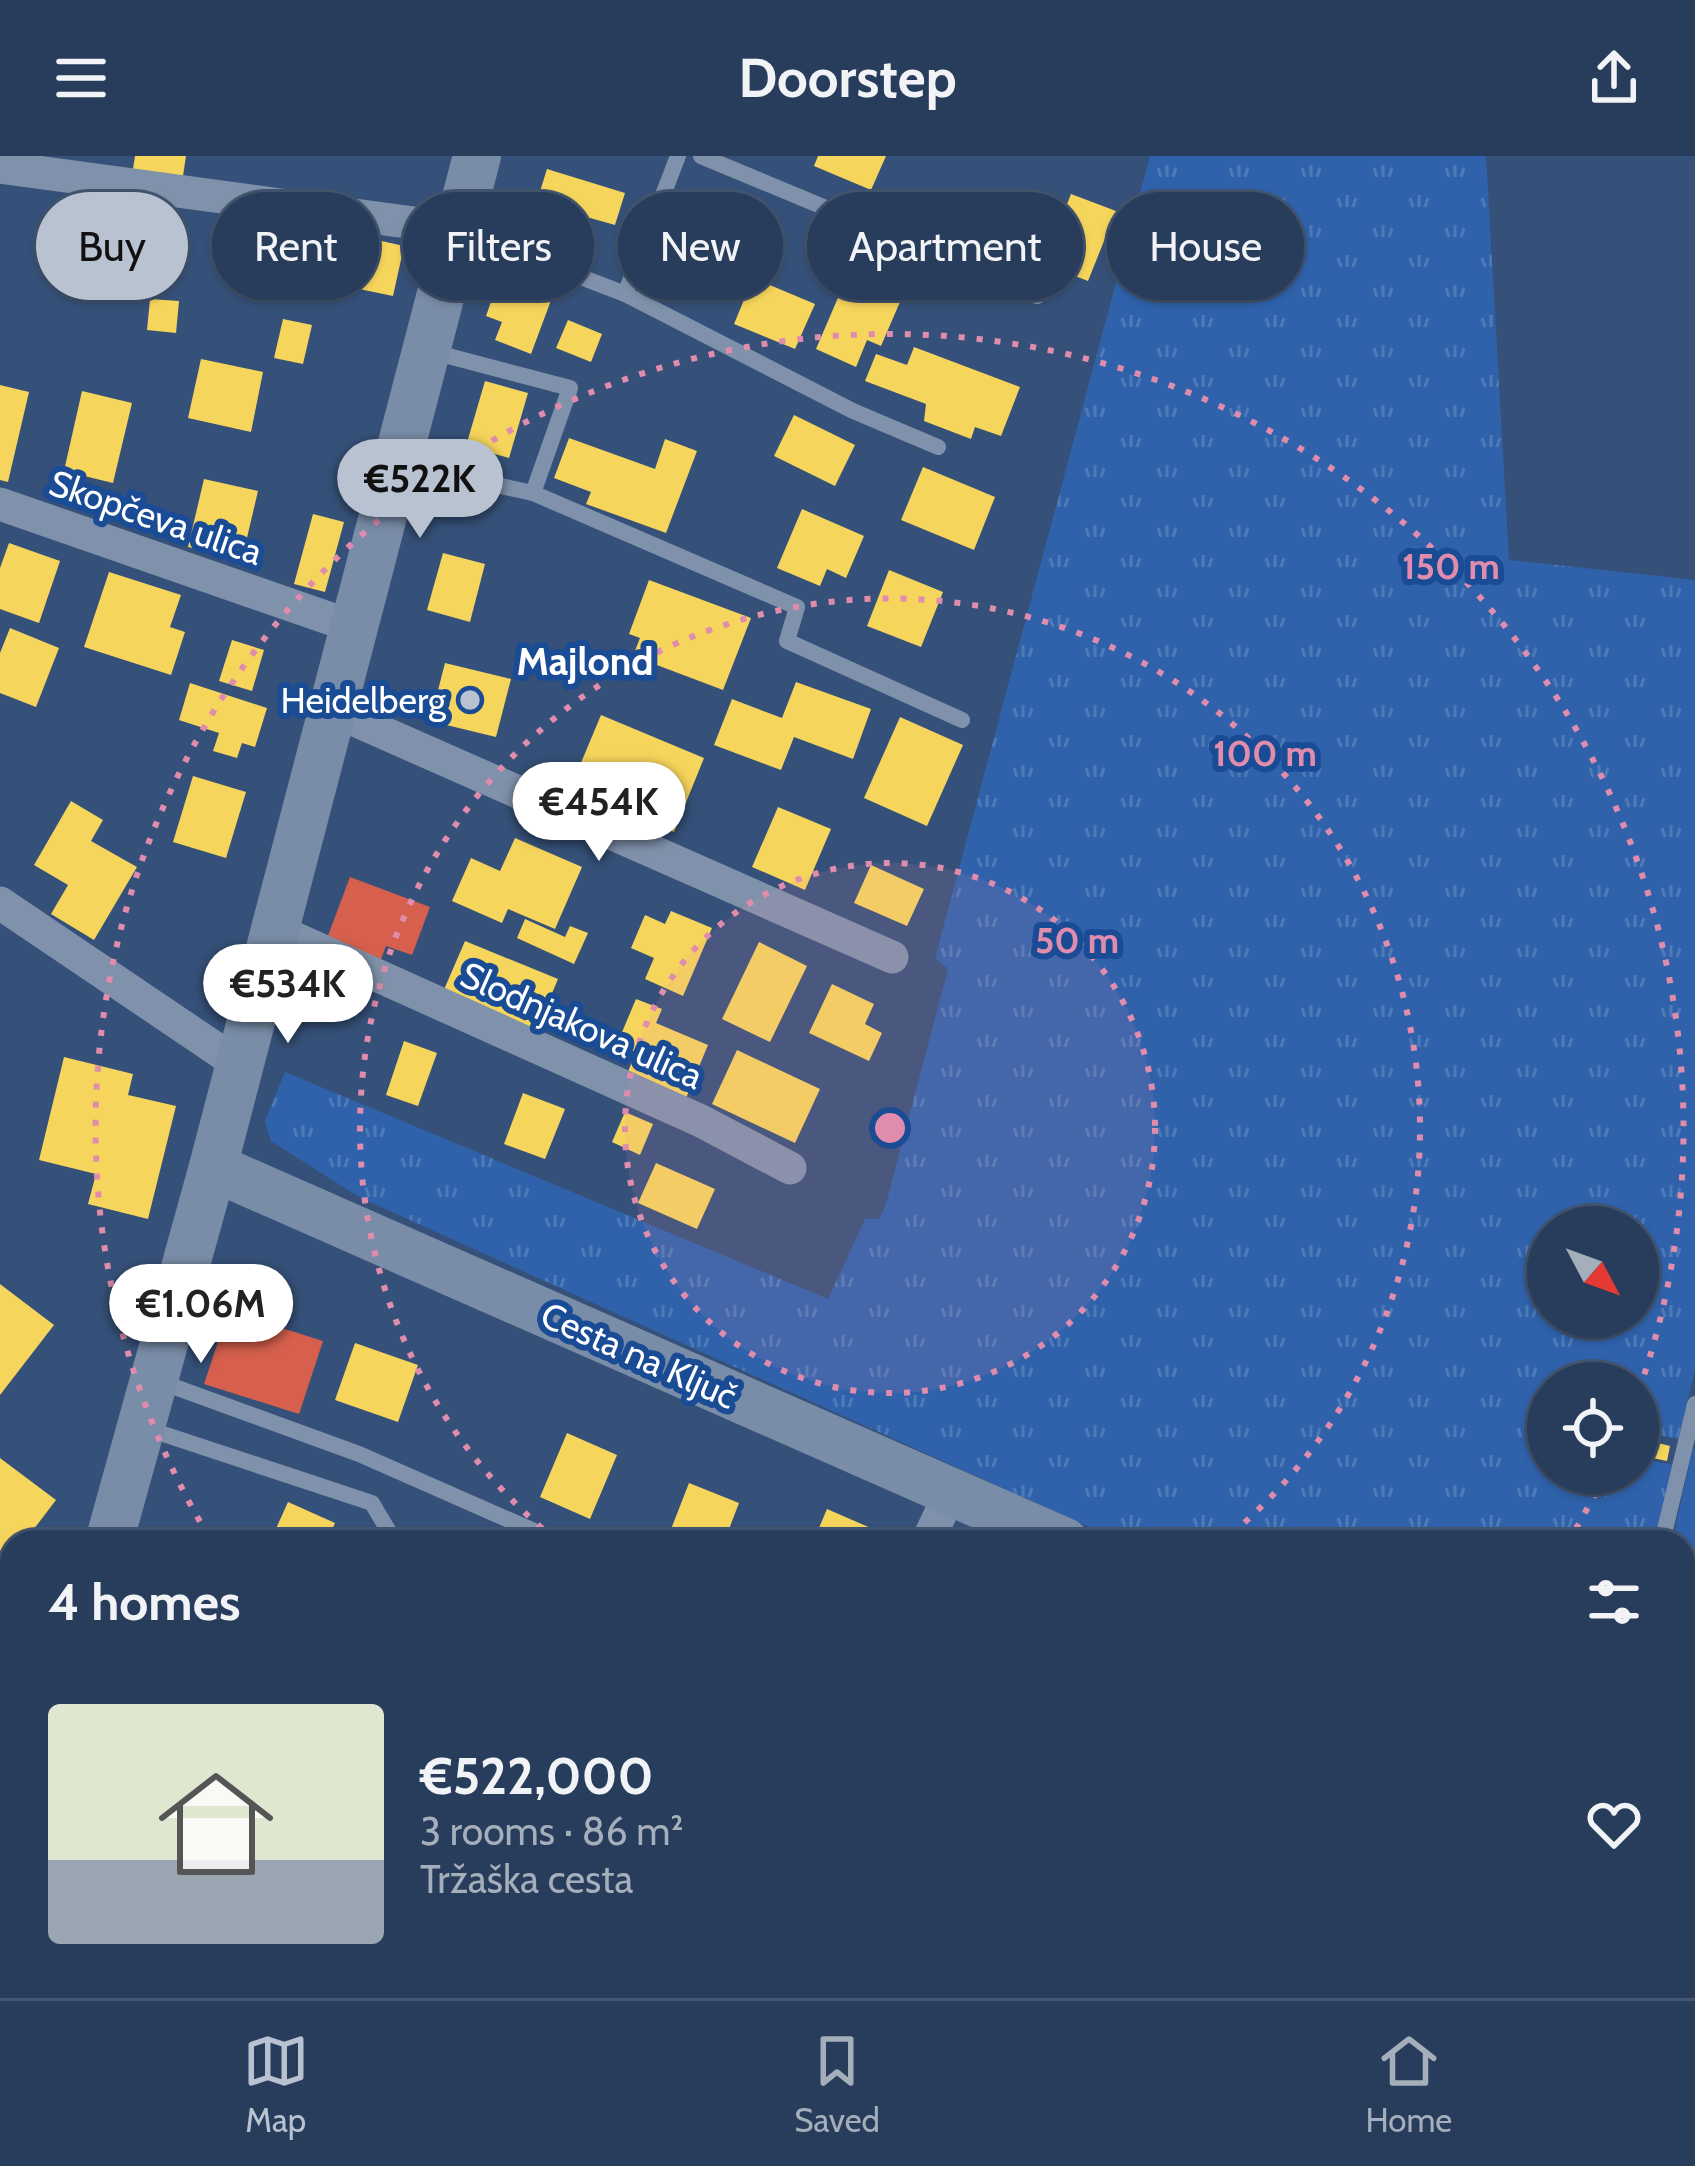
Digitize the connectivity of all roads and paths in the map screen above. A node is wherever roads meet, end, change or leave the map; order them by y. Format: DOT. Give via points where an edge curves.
graph roads {
  1 [pos="477,156"];
  2 [pos="678,156"];
  3 [pos="700,156"];
  4 [pos="0,167"];
  5 [pos="468,192"];
  6 [pos="664,192"];
  7 [pos="807,200"];
  8 [pos="403,222"];
  9 [pos="439,300"];
  10 [pos="635,300"];
  11 [pos="426,350"];
  12 [pos="938,447"];
  13 [pos="397,463"];
  14 [pos="533,493"];
  15 [pos="0,504"];
  16 [pos="354,627"];
  17 [pos="332,710"];
  18 [pos="962,720"];
  19 [pos="0,903"];
  20 [pos="274,929"];
  21 [pos="892,957"];
  22 [pos="240,1064"];
  23 [pos="213,1167"];
  24 [pos="790,1168"];
  25 [pos="154,1379"];
  26 [pos="1695,1404"];
  27 [pos="141,1427"];
  28 [pos="951,1492"];
  29 [pos="112,1530"];
  30 [pos="388,1530"];
  31 [pos="533,1530"];
  32 [pos="933,1530"];
  33 [pos="1038,1530"];
  34 [pos="1665,1530"];
  1 -- 5 [label="main road"];
  2 -- 6 [label="lane"];
  3 -- 7 [label="lane"];
  4 -- 8 [label="street"];
  9 -- 11 [label="main road"];
  10 -- 12 [label="lane"];
  11 -- 13 [label="main road"];
  11 -- 14 [label="lane" via="570,388"];
  13 -- 14 [label="lane"];
  13 -- 16 [label="main road"];
  14 -- 18 [label="lane" via="797,607 788,641"];
  15 -- 16 [label="street, Skopčeva ulica"];
  16 -- 17 [label="main road"];
  17 -- 20 [label="main road"];
  17 -- 21 [label="street"];
  19 -- 22 [label="street"];
  20 -- 22 [label="main road"];
  20 -- 24 [label="street, Slodnjakova ulica"];
  22 -- 23 [label="main road"];
  23 -- 25 [label="main road"];
  23 -- 28 [label="main road, Cesta na Ključ"];
  25 -- 27 [label="main road"];
  25 -- 31 [label="lane" via="359,1454"];
  26 -- 34 [label="lane"];
  27 -- 29 [label="main road"];
  27 -- 30 [label="lane" via="372,1502"];
  28 -- 32 [label="street"];
  28 -- 33 [label="main road, Cesta na Ključ"];
}
